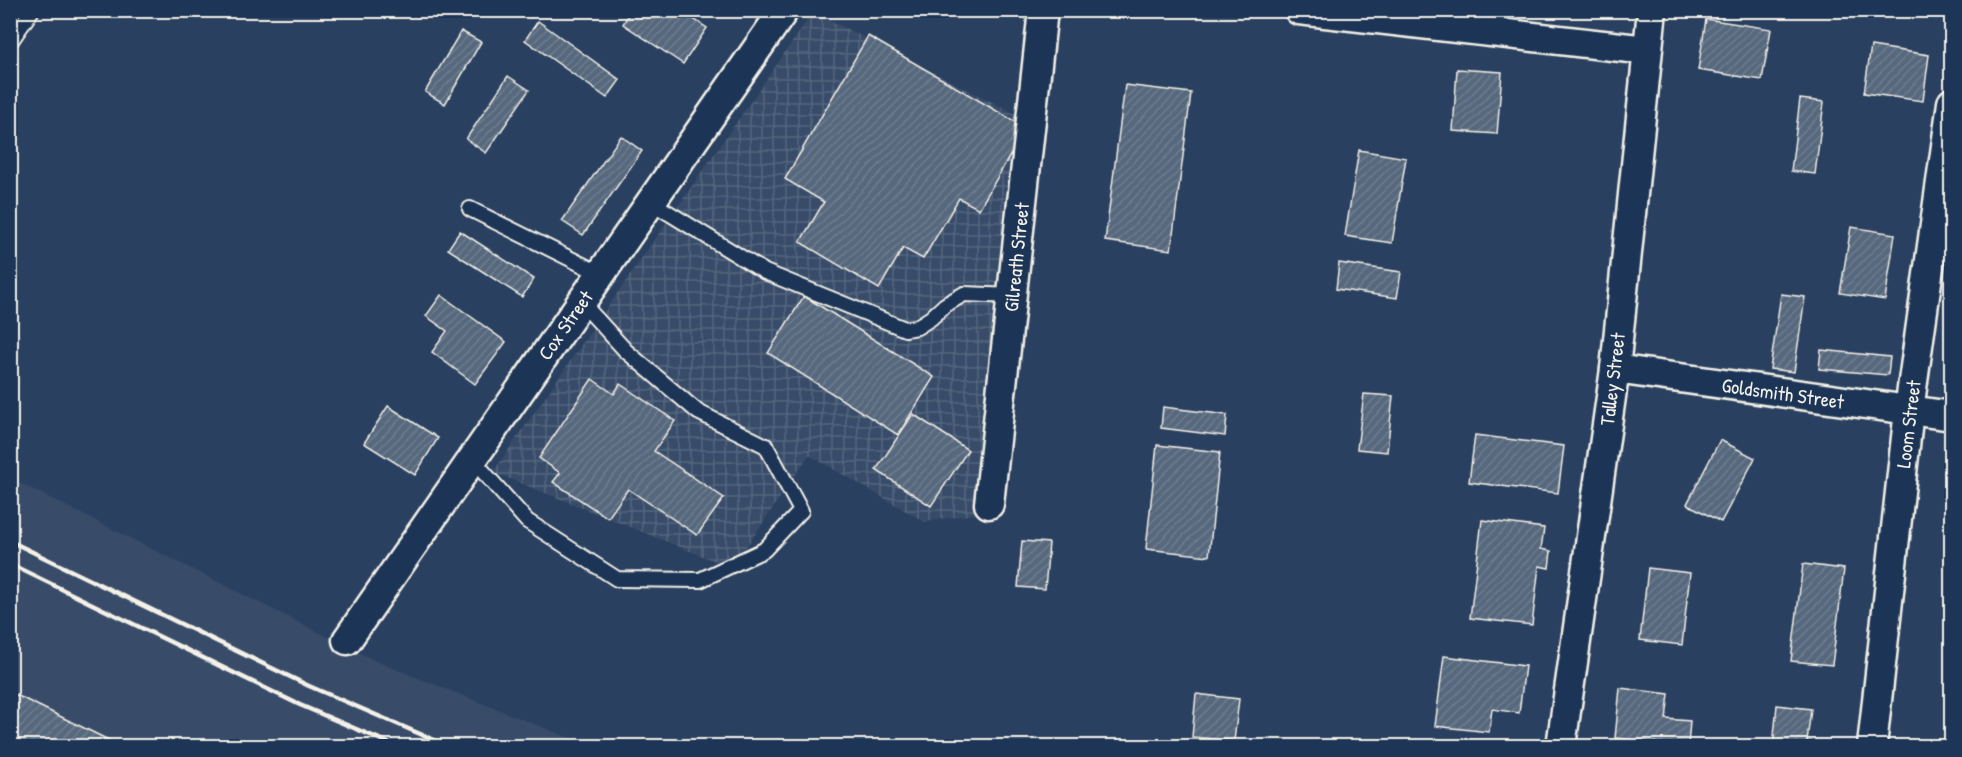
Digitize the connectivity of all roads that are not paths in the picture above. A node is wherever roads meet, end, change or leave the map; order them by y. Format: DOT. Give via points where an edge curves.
graph roads {
  1 [pos="32,10"];
  2 [pos="784,10"];
  3 [pos="1043,10"];
  4 [pos="1299,10"];
  5 [pos="1652,10"];
  6 [pos="10,42"];
  7 [pos="1647,50"];
  8 [pos="1952,103"];
  9 [pos="651,202"];
  10 [pos="470,209"];
  11 [pos="601,273"];
  12 [pos="1012,296"];
  13 [pos="581,302"];
  14 [pos="1615,369"];
  15 [pos="1909,410"];
  16 [pos="1952,416"];
  17 [pos="472,459"];
  18 [pos="989,504"];
  19 [pos="347,640"];
  20 [pos="1561,747"];
  21 [pos="1872,747"];
  1 -- 6 [label="lane"];
  2 -- 9 [label="street, Cox Street"];
  3 -- 12 [label="street, Gilreath Street"];
  4 -- 7 [label="street"];
  5 -- 7 [label="street, Talley Street"];
  7 -- 14 [label="street, Talley Street"];
  8 -- 15 [label="street, Loom Street"];
  9 -- 11 [label="street, Cox Street"];
  9 -- 12 [label="lane" via="765,272 905,329 917,327 964,294"];
  10 -- 11 [label="lane"];
  11 -- 13 [label="street, Cox Street"];
  12 -- 18 [label="street, Gilreath Street"];
  13 -- 17 [label="street, Cox Street"];
  13 -- 17 [label="lane" via="626,351 698,412 766,446 801,511 764,550 700,580 617,579 527,521"];
  14 -- 15 [label="street, Goldsmith Street"];
  14 -- 20 [label="street, Talley Street"];
  15 -- 16 [label="street, Goldsmith Street"];
  15 -- 21 [label="street, Loom Street"];
  17 -- 19 [label="street, Cox Street"];
}
